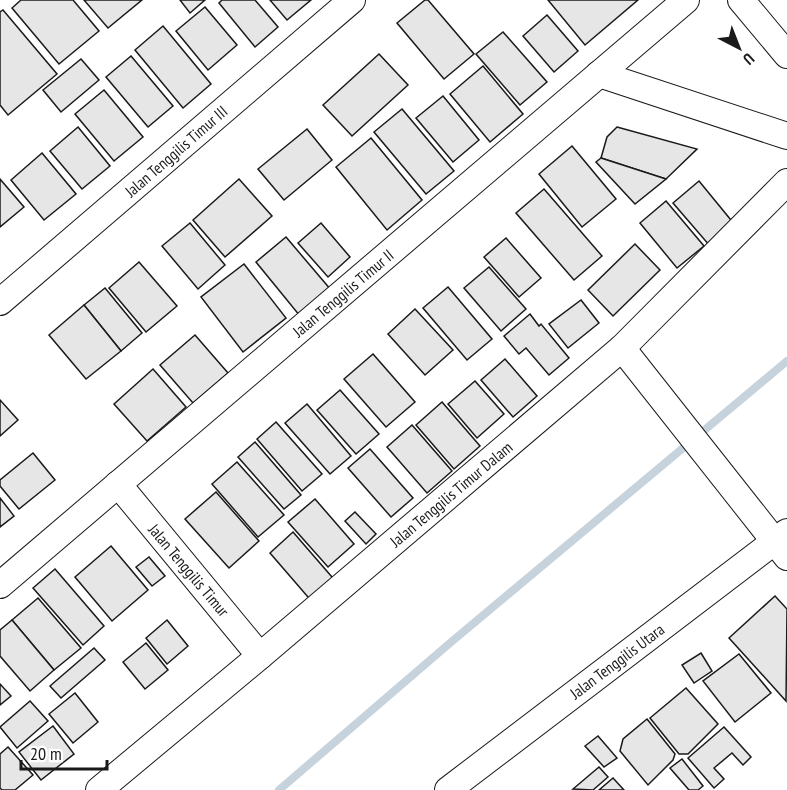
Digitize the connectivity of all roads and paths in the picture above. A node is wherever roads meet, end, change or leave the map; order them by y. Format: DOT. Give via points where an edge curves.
graph roads {
  1 [pos="352,0"];
  2 [pos="686,0"];
  3 [pos="741,0"];
  4 [pos="787,55"];
  5 [pos="600,74"];
  6 [pos="787,136"];
  7 [pos="787,182"];
  8 [pos="0,302"];
  9 [pos="622,348"];
  10 [pos="118,484"];
  11 [pos="783,544"];
  12 [pos="0,585"];
  13 [pos="260,656"];
  14 [pos="99,790"];
  15 [pos="448,790"];
  1 -- 8 [label="street, Jalan Tenggilis Timur III"];
  2 -- 5 [label="street, Jalan Tenggilis Timur II"];
  3 -- 4 [label="street"];
  5 -- 6 [label="street"];
  5 -- 10 [label="street, Jalan Tenggilis Timur II"];
  7 -- 9 [label="street, Jalan Tenggilis Timur Dalam"];
  9 -- 11 [label="street"];
  9 -- 13 [label="street, Jalan Tenggilis Timur Dalam"];
  10 -- 12 [label="street, Jalan Tenggilis Timur II"];
  10 -- 13 [label="street, Jalan Tenggilis Timur"];
  11 -- 15 [label="street, Jalan Tenggilis Utara"];
  13 -- 14 [label="street, Jalan Tenggilis Timur Dalam"];
}
